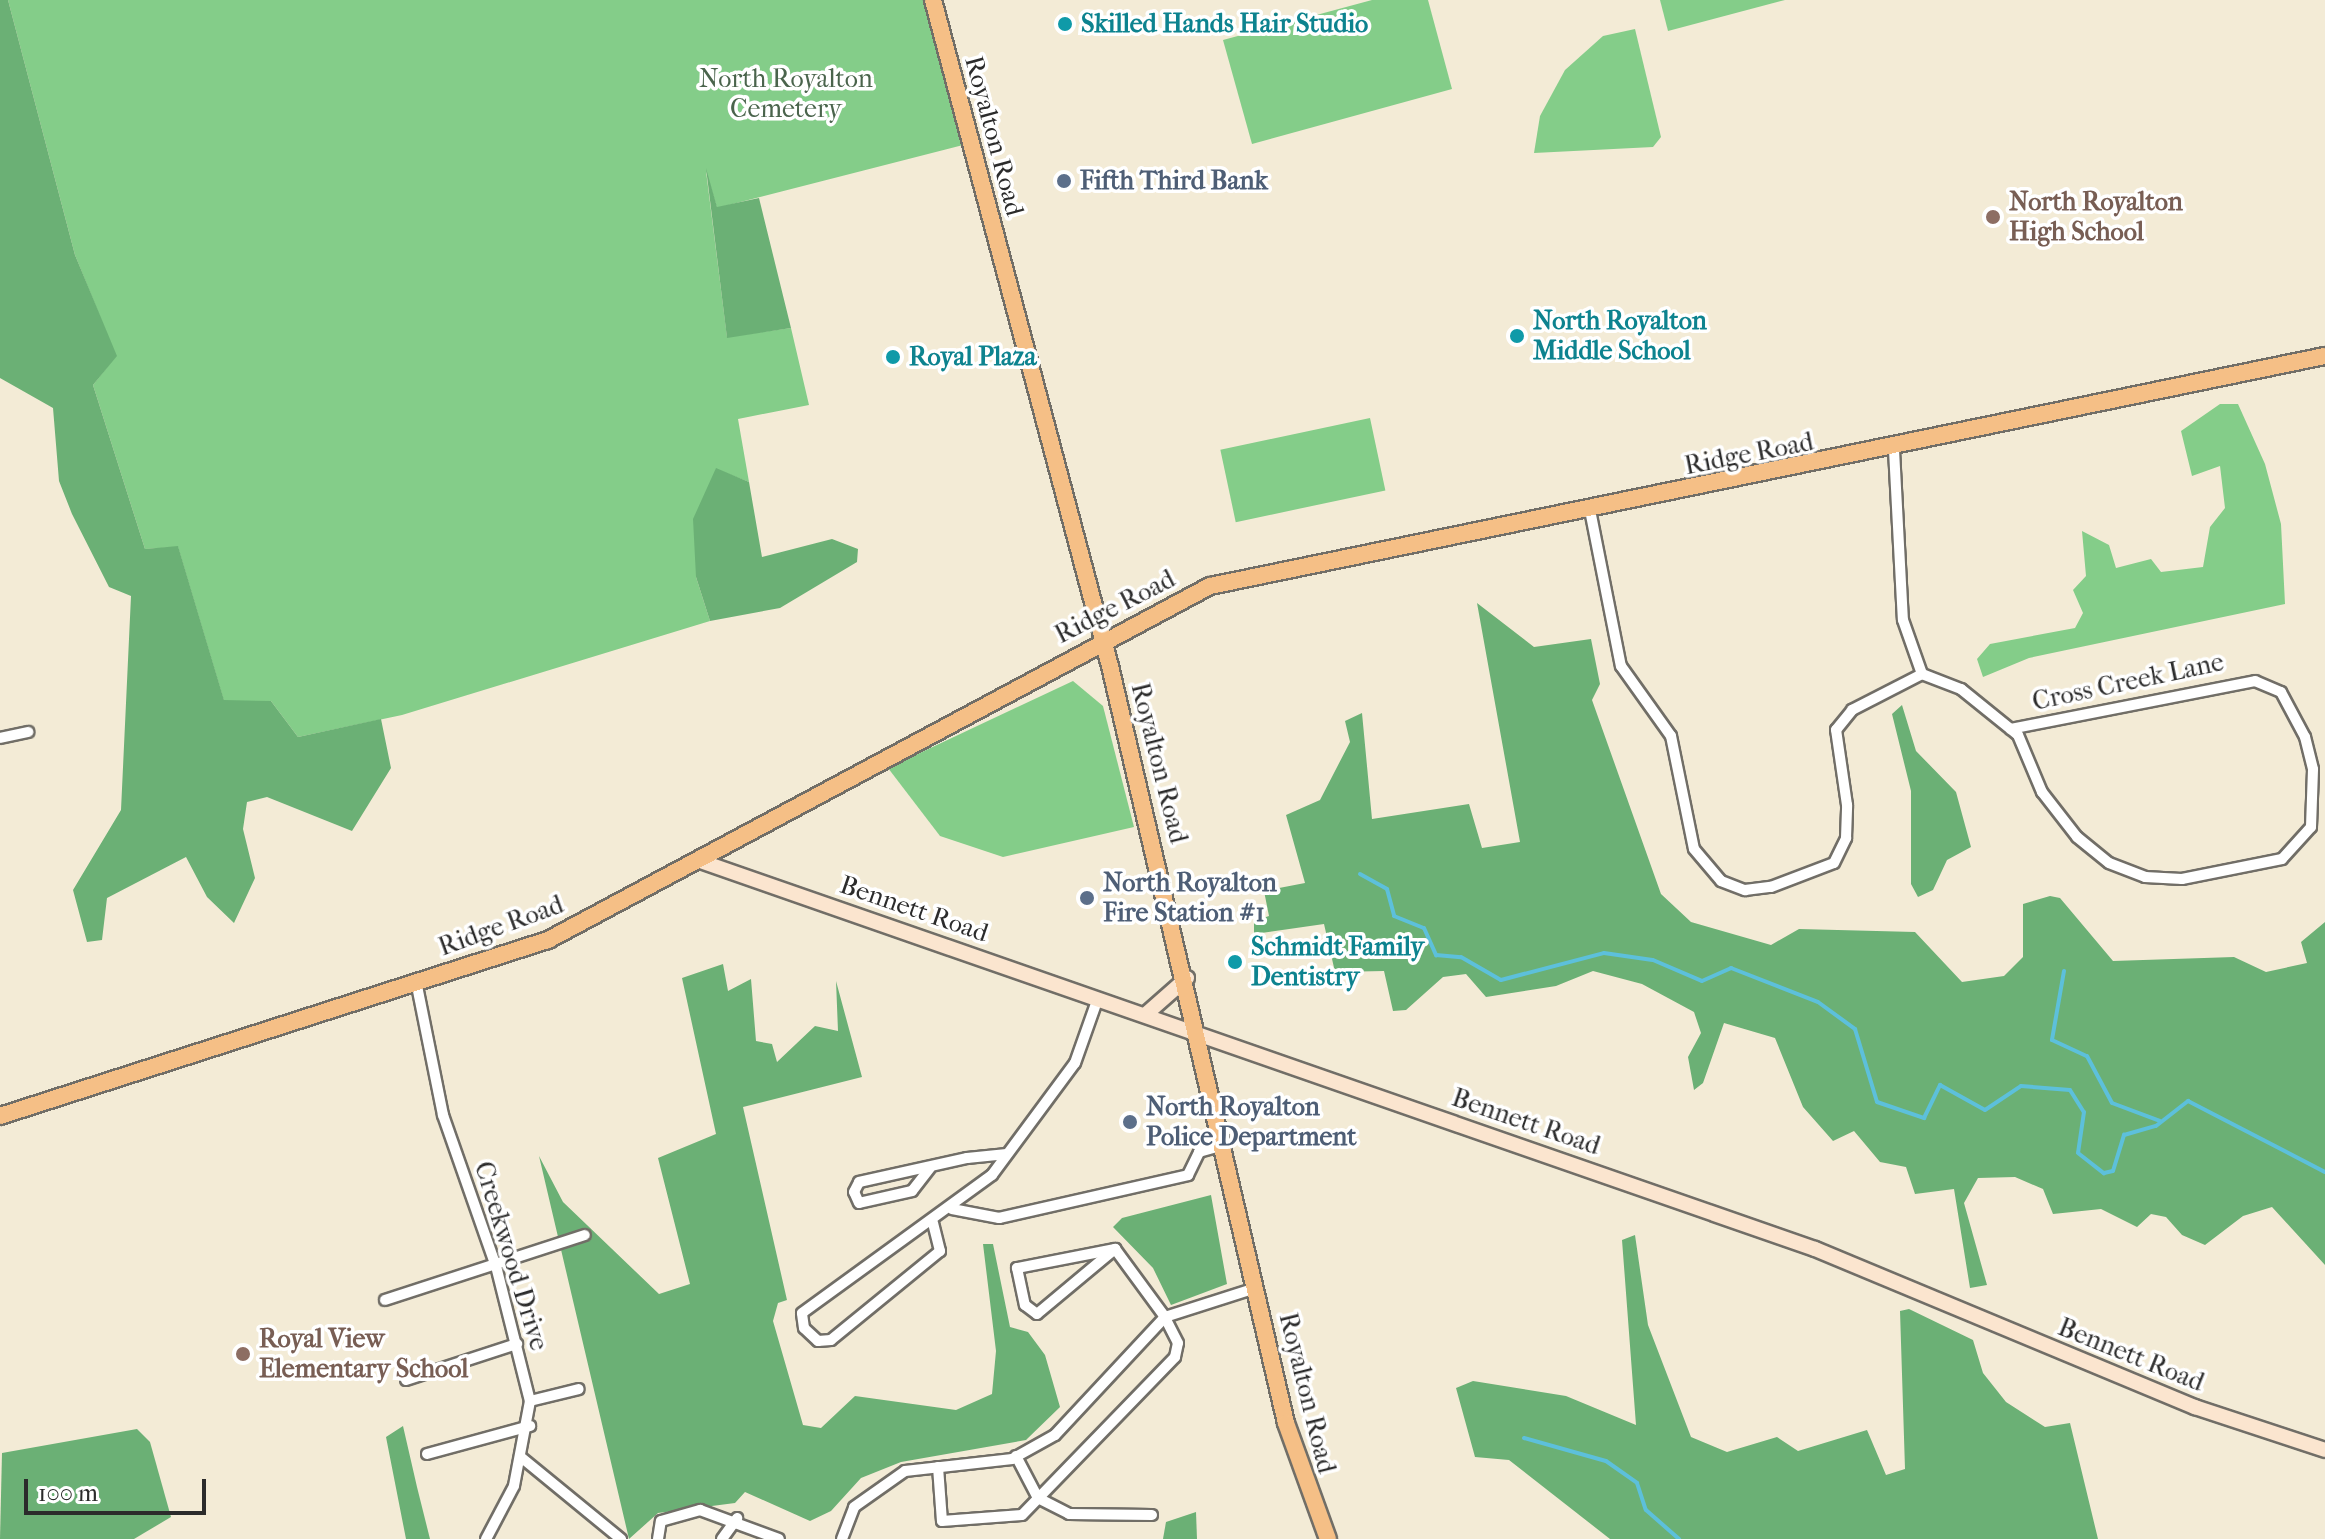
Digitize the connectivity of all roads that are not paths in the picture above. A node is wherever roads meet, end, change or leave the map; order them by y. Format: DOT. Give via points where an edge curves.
graph roads {
  1 [pos="933,0"];
  2 [pos="2325,356"];
  3 [pos="1894,450"];
  4 [pos="1590,510"];
  5 [pos="1103,637"];
  6 [pos="1922,674"];
  7 [pos="2011,729"];
  8 [pos="28,732"];
  9 [pos="0,738"];
  10 [pos="703,862"];
  11 [pos="1187,978"];
  12 [pos="416,981"];
  13 [pos="1098,998"];
  14 [pos="1145,1015"];
  15 [pos="1201,1036"];
  16 [pos="0,1116"];
  17 [pos="1226,1145"];
  18 [pos="1007,1154"];
  19 [pos="930,1168"];
  20 [pos="952,1209"];
  21 [pos="933,1223"];
  22 [pos="585,1235"];
  23 [pos="1115,1249"];
  24 [pos="496,1266"];
  25 [pos="1256,1288"];
  26 [pos="385,1300"];
  27 [pos="1165,1317"];
  28 [pos="517,1344"];
  29 [pos="406,1380"];
  30 [pos="579,1389"];
  31 [pos="530,1401"];
  32 [pos="530,1426"];
  33 [pos="2325,1450"];
  34 [pos="427,1454"];
  35 [pos="1016,1456"];
  36 [pos="522,1458"];
  37 [pos="938,1467"];
  38 [pos="1038,1498"];
  39 [pos="1152,1515"];
  40 [pos="737,1518"];
  41 [pos="486,1539"];
  42 [pos="621,1539"];
  43 [pos="658,1539"];
  44 [pos="722,1539"];
  45 [pos="779,1539"];
  46 [pos="842,1539"];
  47 [pos="1328,1539"];
  1 -- 5 [label="main road, Royalton Road"];
  2 -- 3 [label="main road, Ridge Road"];
  3 -- 4 [label="main road, Ridge Road"];
  3 -- 6 [label="street" via="1903,620"];
  4 -- 5 [label="main road, Ridge Road" via="1210,586"];
  4 -- 6 [label="street" via="1621,666 1671,736 1694,849 1721,881 1745,890 1771,887 1834,863 1846,838 1847,805 1836,730 1852,710"];
  5 -- 10 [label="main road, Ridge Road"];
  5 -- 11 [label="main road, Royalton Road"];
  6 -- 7 [label="street" via="1961,689"];
  7 -- 7 [label="street, Cross Creek Lane" via="2255,681 2281,692 2305,737 2316,805 2311,827 2282,859 2182,879 2145,877 2109,863 2077,837 2042,792"];
  8 -- 9 [label="street"];
  10 -- 12 [label="main road, Ridge Road" via="548,940"];
  10 -- 13 [label="street, Bennett Road"];
  11 -- 14 [label="street"];
  11 -- 15 [label="main road, Royalton Road"];
  12 -- 16 [label="main road, Ridge Road"];
  12 -- 24 [label="street, Creekwood Drive" via="443,1115"];
  13 -- 14 [label="street, Bennett Road"];
  13 -- 18 [label="street" via="1075,1063"];
  14 -- 15 [label="street, Bennett Road"];
  15 -- 17 [label="main road, Royalton Road"];
  15 -- 33 [label="street, Bennett Road" via="1815,1249 2164,1395"];
  17 -- 20 [label="street" via="1199,1152 1188,1175 999,1218"];
  17 -- 25 [label="main road, Royalton Road"];
  18 -- 19 [label="street"];
  18 -- 20 [label="street"];
  19 -- 19 [label="street" via="859,1182 854,1192 859,1203 912,1191"];
  20 -- 21 [label="street"];
  21 -- 21 [label="street" via="802,1313 804,1328 818,1341 831,1340 940,1251"];
  22 -- 24 [label="street"];
  23 -- 23 [label="street" via="1017,1268 1025,1305 1037,1314"];
  23 -- 27 [label="street"];
  24 -- 26 [label="street"];
  24 -- 28 [label="street, Creekwood Drive"];
  25 -- 27 [label="street"];
  25 -- 47 [label="main road, Royalton Road" via="1286,1423"];
  27 -- 35 [label="street" via="1055,1435"];
  27 -- 38 [label="street" via="1178,1343 1175,1357"];
  28 -- 29 [label="street"];
  28 -- 31 [label="street, Creekwood Drive"];
  30 -- 31 [label="street"];
  31 -- 32 [label="street, Creekwood Drive"];
  32 -- 34 [label="street"];
  32 -- 36 [label="street, Creekwood Drive"];
  35 -- 37 [label="street"];
  35 -- 38 [label="street"];
  36 -- 41 [label="street, Creekwood Drive"];
  36 -- 42 [label="street"];
  37 -- 38 [label="street" via="942,1521 1022,1515"];
  37 -- 46 [label="street" via="905,1471 854,1507"];
  38 -- 39 [label="street" via="1069,1514"];
  40 -- 43 [label="street" via="700,1510 674,1515 661,1521"];
  40 -- 44 [label="street"];
  40 -- 45 [label="street"];
}
